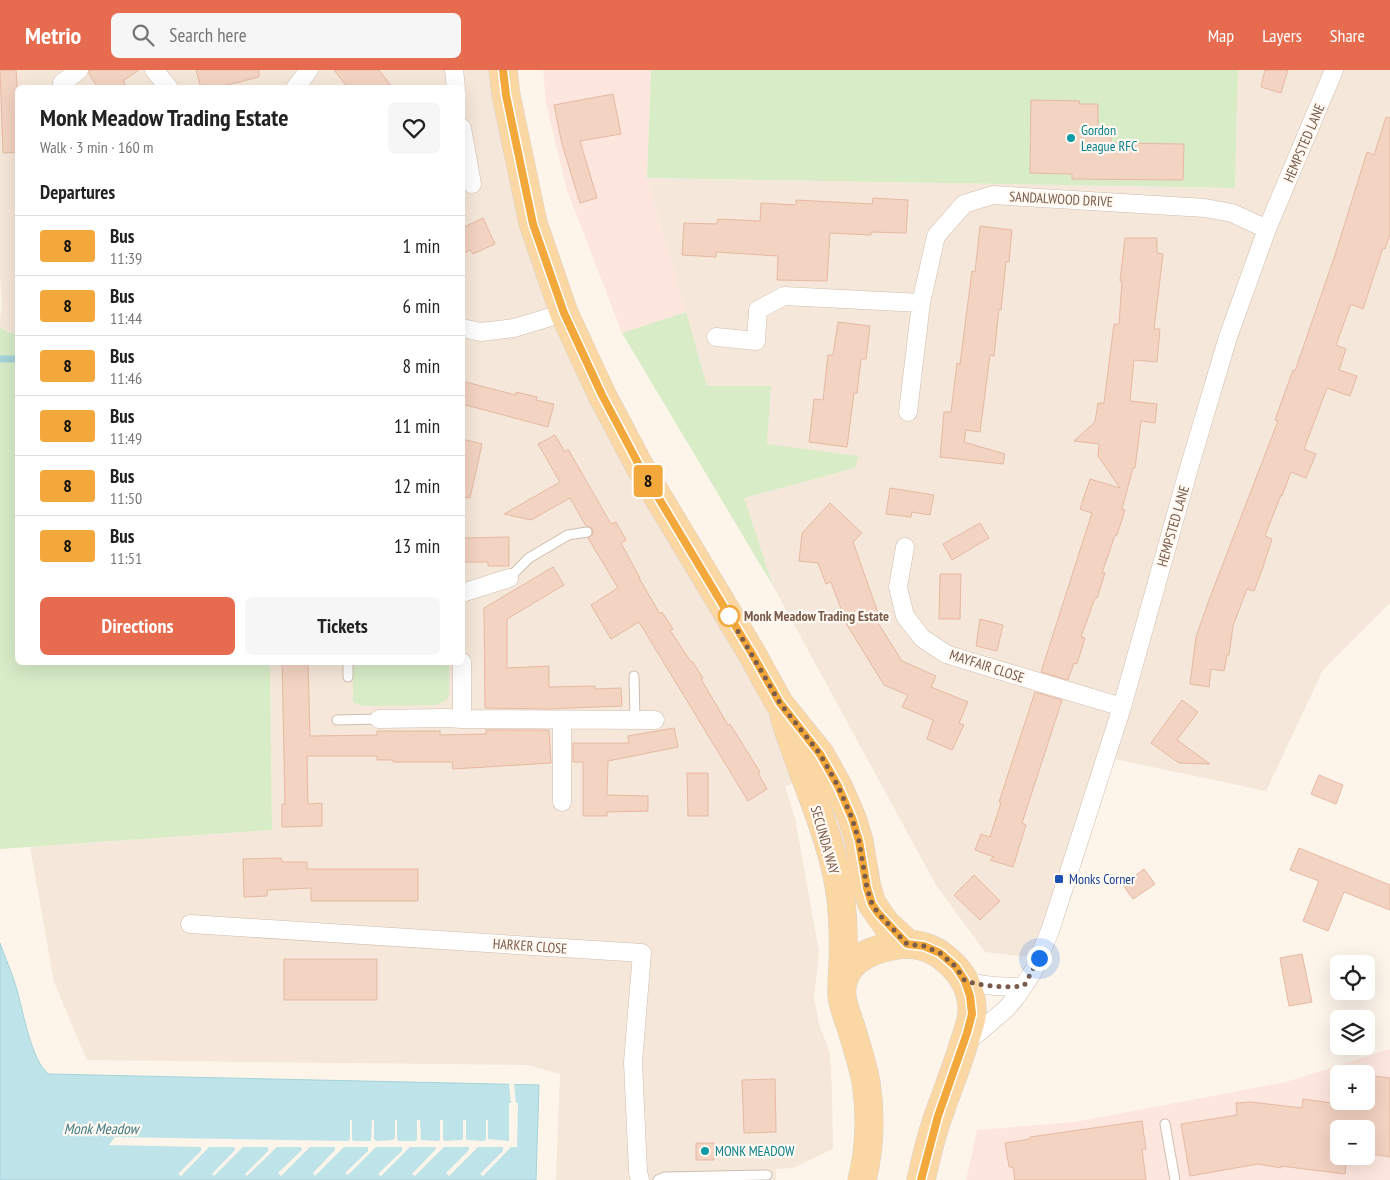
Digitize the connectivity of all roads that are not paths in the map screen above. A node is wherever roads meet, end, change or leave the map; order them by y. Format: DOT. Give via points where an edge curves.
graph roads {
  1 [pos="79,70"];
  2 [pos="154,70"];
  3 [pos="309,70"];
  4 [pos="454,70"];
  5 [pos="503,70"];
  6 [pos="1334,70"];
  7 [pos="62,85"];
  8 [pos="166,85"];
  9 [pos="297,85"];
  10 [pos="456,85"];
  11 [pos="465,145"];
  12 [pos="472,184"];
  13 [pos="1267,228"];
  14 [pos="921,303"];
  15 [pos="564,313"];
  16 [pos="465,329"];
  17 [pos="716,337"];
  18 [pos="908,412"];
  19 [pos="587,532"];
  20 [pos="904,547"];
  21 [pos="509,578"];
  22 [pos="465,592"];
  23 [pos="348,665"];
  24 [pos="462,665"];
  25 [pos="634,676"];
  26 [pos="348,677"];
  27 [pos="780,703"];
  28 [pos="1122,707"];
  29 [pos="378,719"];
  30 [pos="462,719"];
  31 [pos="338,720"];
  32 [pos="562,720"];
  33 [pos="635,720"];
  34 [pos="655,720"];
  35 [pos="562,802"];
  36 [pos="190,924"];
  37 [pos="907,944"];
  38 [pos="965,981"];
  39 [pos="842,983"];
  40 [pos="1024,986"];
  41 [pos="963,1046"];
  42 [pos="1165,1124"];
  43 [pos="767,1175"];
  44 [pos="640,1180"];
  45 [pos="658,1180"];
  46 [pos="862,1180"];
  47 [pos="921,1180"];
  48 [pos="1175,1180"];
  1 -- 7 [label="street"];
  2 -- 8 [label="street"];
  3 -- 9 [label="street"];
  4 -- 10 [label="street"];
  5 -- 15 [label="main road, SECUNDA WAY" via="533,224"];
  6 -- 13 [label="street, HEMPSTED LANE"];
  11 -- 12 [label="street"];
  13 -- 14 [label="street, SANDALWOOD DRIVE" via="1232,213 1205,208 993,195 964,204 936,236"];
  13 -- 28 [label="street, HEMPSTED LANE" via="1226,346 1189,468"];
  14 -- 17 [label="street" via="784,296 758,310 756,341"];
  14 -- 18 [label="street, SANDALWOOD DRIVE"];
  15 -- 16 [label="street" via="514,328 481,332"];
  15 -- 27 [label="main road, SECUNDA WAY" via="640,467"];
  19 -- 21 [label="lane" via="568,535 529,558"];
  20 -- 28 [label="street, MAYFAIR CLOSE" via="898,587 905,616 922,638 946,654"];
  21 -- 22 [label="street"];
  23 -- 26 [label="lane"];
  24 -- 30 [label="street"];
  25 -- 33 [label="lane"];
  27 -- 37 [label="main road, SECUNDA WAY" via="820,754 838,786 859,841 872,904 886,924"];
  27 -- 39 [label="main road, SECUNDA WAY" via="835,869 841,898"];
  28 -- 40 [label="street, HEMPSTED LANE" via="1051,928"];
  29 -- 30 [label="street"];
  29 -- 31 [label="lane"];
  30 -- 32 [label="street"];
  32 -- 33 [label="street"];
  32 -- 35 [label="street"];
  33 -- 34 [label="street"];
  36 -- 44 [label="street, HARKER CLOSE" via="642,953 633,1062"];
  37 -- 38 [label="main road" via="924,946 940,953 956,967"];
  37 -- 39 [label="main road" via="869,953 850,966"];
  38 -- 40 [label="street" via="997,988"];
  38 -- 41 [label="main road" via="972,1014"];
  39 -- 46 [label="main road, SECUNDA WAY" via="842,1000 863,1068 868,1101 869,1145"];
  40 -- 41 [label="street, HEMPSTED LANE" via="1006,1009"];
  41 -- 47 [label="main road" via="938,1116"];
  42 -- 48 [label="lane"];
  43 -- 45 [label="lane" via="664,1177"];
}
